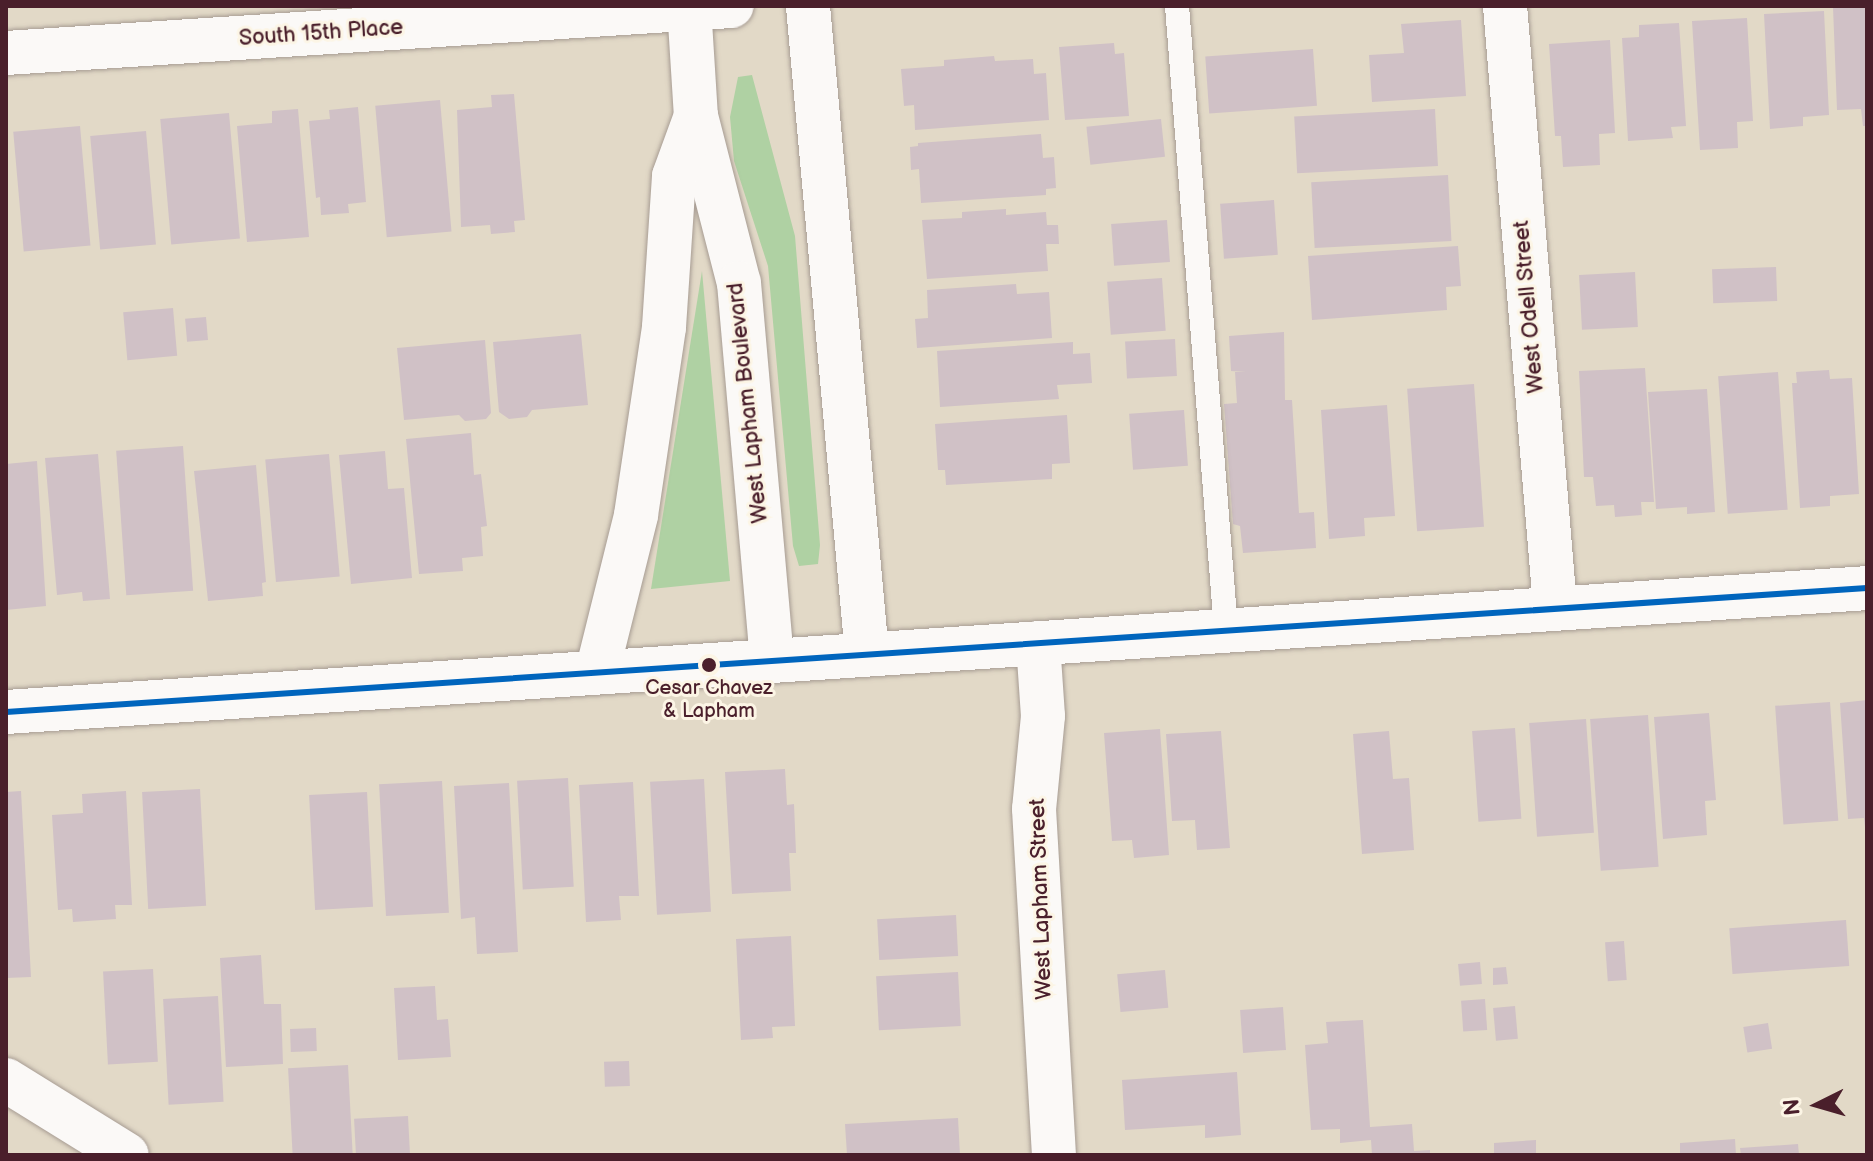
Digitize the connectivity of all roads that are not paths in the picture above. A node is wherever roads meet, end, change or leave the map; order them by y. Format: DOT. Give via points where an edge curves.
graph roads {
  1 [pos="808,6"];
  2 [pos="1177,6"];
  3 [pos="1505,6"];
  4 [pos="703,7"];
  5 [pos="6,53"];
  6 [pos="696,116"];
  7 [pos="1867,588"];
  8 [pos="1555,607"];
  9 [pos="1226,630"];
  10 [pos="1038,643"];
  11 [pos="867,654"];
  12 [pos="772,660"];
  13 [pos="597,672"];
  14 [pos="6,712"];
  15 [pos="6,1080"];
  16 [pos="127,1155"];
  17 [pos="1054,1155"];
  1 -- 11 [label="street"];
  2 -- 9 [label="lane"];
  3 -- 8 [label="street, West Odell Street"];
  4 -- 5 [label="street, South 15th Place"];
  4 -- 6 [label="street, West Lapham Boulevard"];
  6 -- 12 [label="street, West Lapham Boulevard" via="739,283"];
  6 -- 13 [label="street" via="674,176 664,327 636,515"];
  7 -- 8 [label="street"];
  8 -- 9 [label="street"];
  9 -- 10 [label="street"];
  10 -- 11 [label="street"];
  10 -- 17 [label="street, West Lapham Street" via="1043,716 1034,809"];
  11 -- 12 [label="street"];
  12 -- 13 [label="street"];
  13 -- 14 [label="street"];
  15 -- 16 [label="street"];
}
